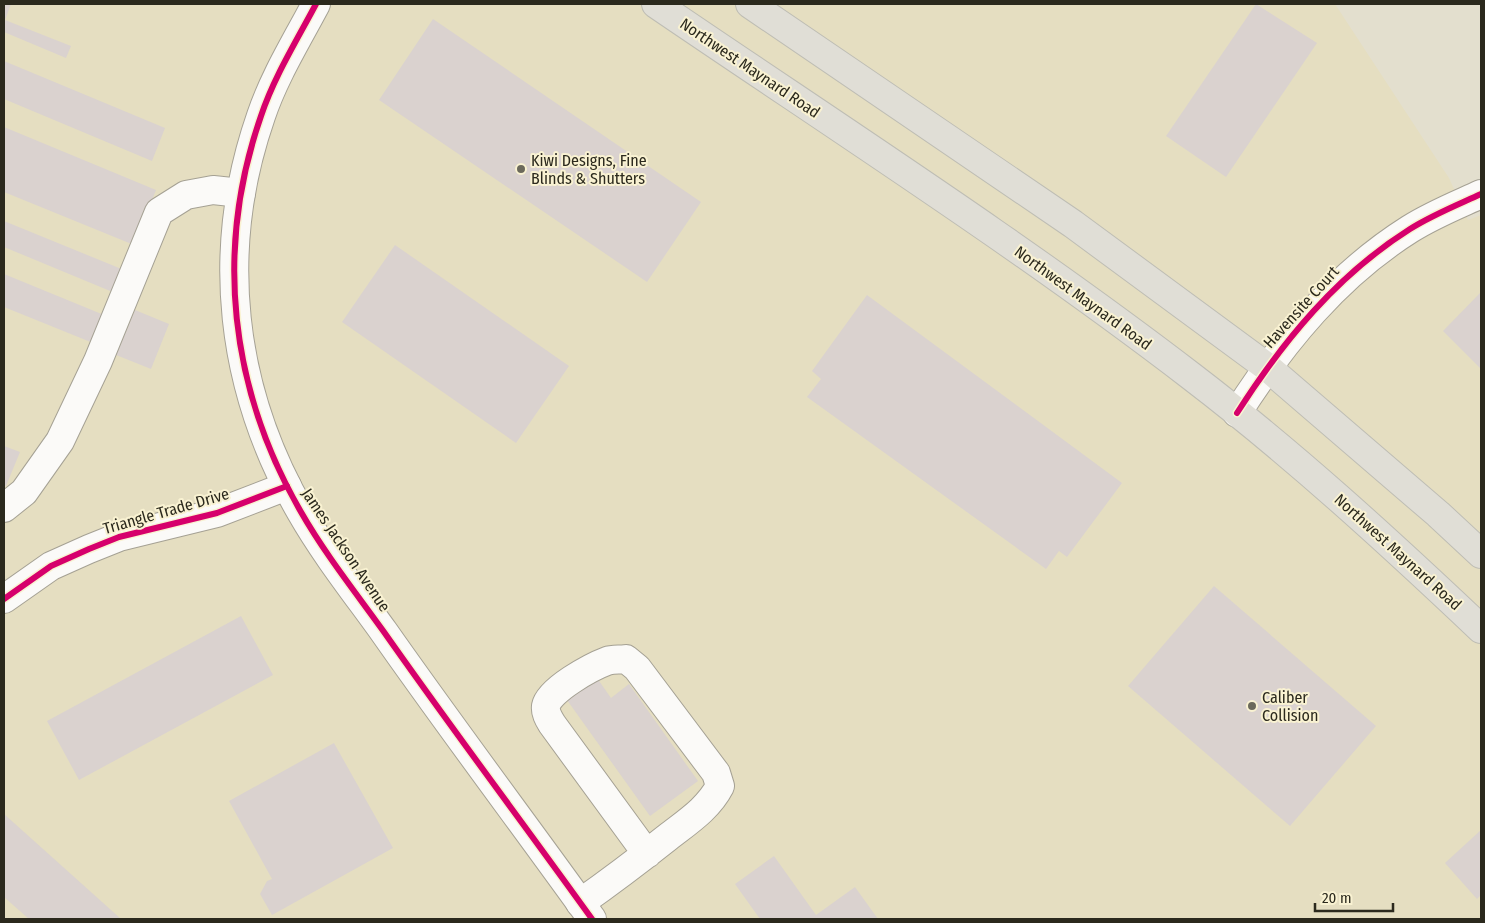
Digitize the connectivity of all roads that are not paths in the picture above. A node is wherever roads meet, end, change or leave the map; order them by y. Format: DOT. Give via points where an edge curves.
graph roads {
  1 [pos="316,4"];
  2 [pos="656,4"];
  3 [pos="750,4"];
  4 [pos="241,193"];
  5 [pos="1481,194"];
  6 [pos="1267,367"];
  7 [pos="1237,413"];
  8 [pos="287,486"];
  9 [pos="4,508"];
  10 [pos="1481,554"];
  11 [pos="4,599"];
  12 [pos="1481,629"];
  13 [pos="647,854"];
  14 [pos="586,911"];
  1 -- 4 [label="street, James Jackson Avenue" via="262,114"];
  2 -- 7 [label="main road, Northwest Maynard Road" via="1060,280"];
  3 -- 6 [label="main road" via="1073,224"];
  4 -- 8 [label="street, James Jackson Avenue" via="233,256 234,301 240,345 261,426"];
  4 -- 9 [label="street" via="212,190 186,195 158,212 98,361 60,441 24,492"];
  5 -- 6 [label="street, Havensite Court" via="1410,229 1354,270"];
  6 -- 7 [label="street, Havensite Court"];
  6 -- 10 [label="main road"];
  7 -- 12 [label="main road, Northwest Maynard Road" via="1392,545"];
  8 -- 11 [label="street, Triangle Trade Drive" via="217,513 119,537 51,566"];
  8 -- 14 [label="street, James Jackson Avenue" via="340,569"];
  13 -- 13 [label="street" via="703,809 720,786 716,773 637,668 626,659 609,660 553,693 546,704 546,712"];
  13 -- 14 [label="street"];
}
